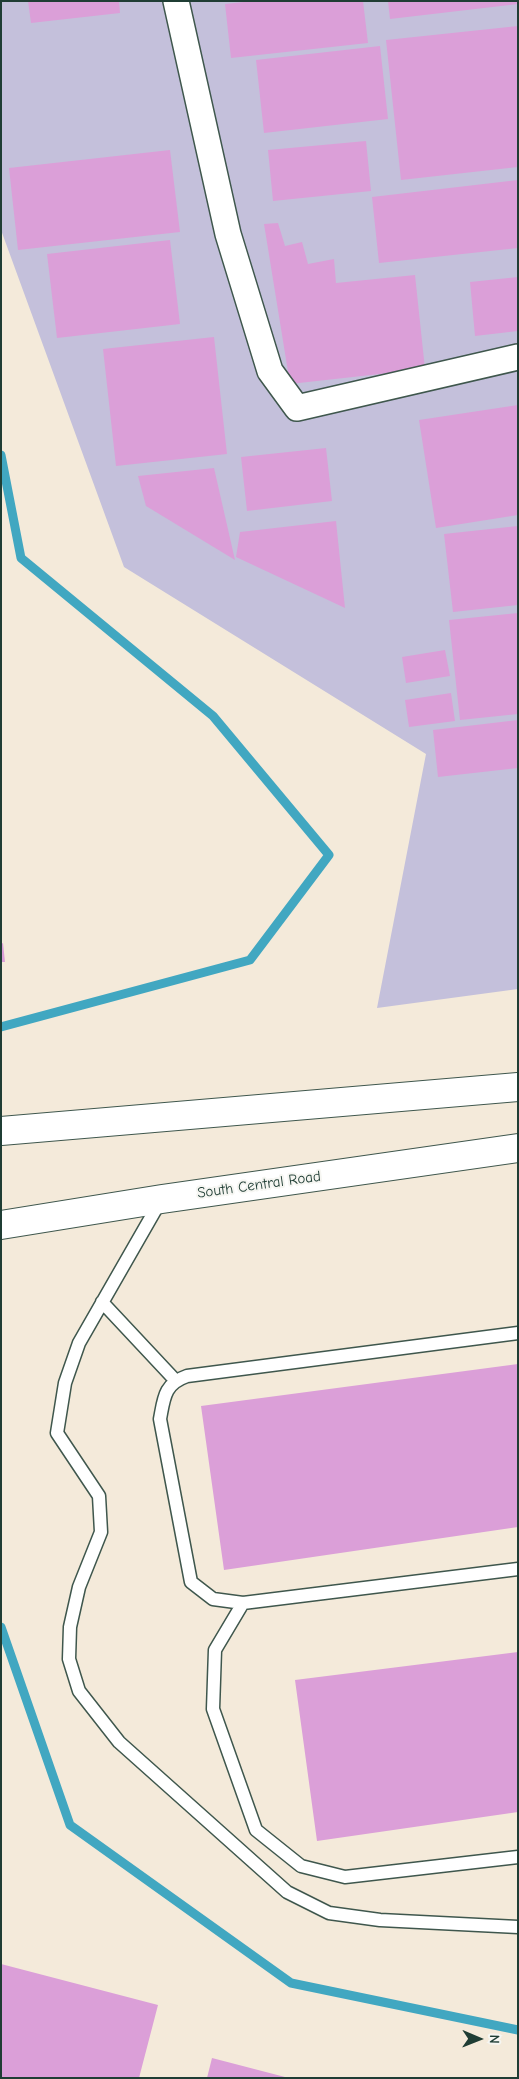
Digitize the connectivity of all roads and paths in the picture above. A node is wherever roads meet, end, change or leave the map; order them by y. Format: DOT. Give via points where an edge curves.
graph roads {
  1 [pos="176,1"];
  2 [pos="518,357"];
  3 [pos="518,1087"];
  4 [pos="1,1131"];
  5 [pos="518,1148"];
  6 [pos="162,1199"];
  7 [pos="1,1225"];
  8 [pos="102,1302"];
  9 [pos="518,1333"];
  10 [pos="175,1380"];
  11 [pos="518,1568"];
  12 [pos="243,1603"];
  13 [pos="518,1857"];
  14 [pos="518,1927"];
  1 -- 2 [label="street" via="228,234 270,371 297,408"];
  3 -- 4 [label="main road"];
  5 -- 6 [label="main road, South Central Road"];
  6 -- 7 [label="main road, South Central Road"];
  6 -- 8 [label="lane"];
  8 -- 10 [label="lane"];
  8 -- 14 [label="lane" via="79,1343 65,1383 57,1433 99,1496 101,1532 79,1587 70,1627 69,1659 78,1691 119,1742 287,1892 329,1913 380,1920"];
  9 -- 10 [label="lane"];
  10 -- 12 [label="lane" via="166,1392 160,1419 191,1582 213,1599"];
  11 -- 12 [label="lane"];
  12 -- 13 [label="lane" via="215,1650 213,1709 256,1830 301,1866 345,1878"];
}
